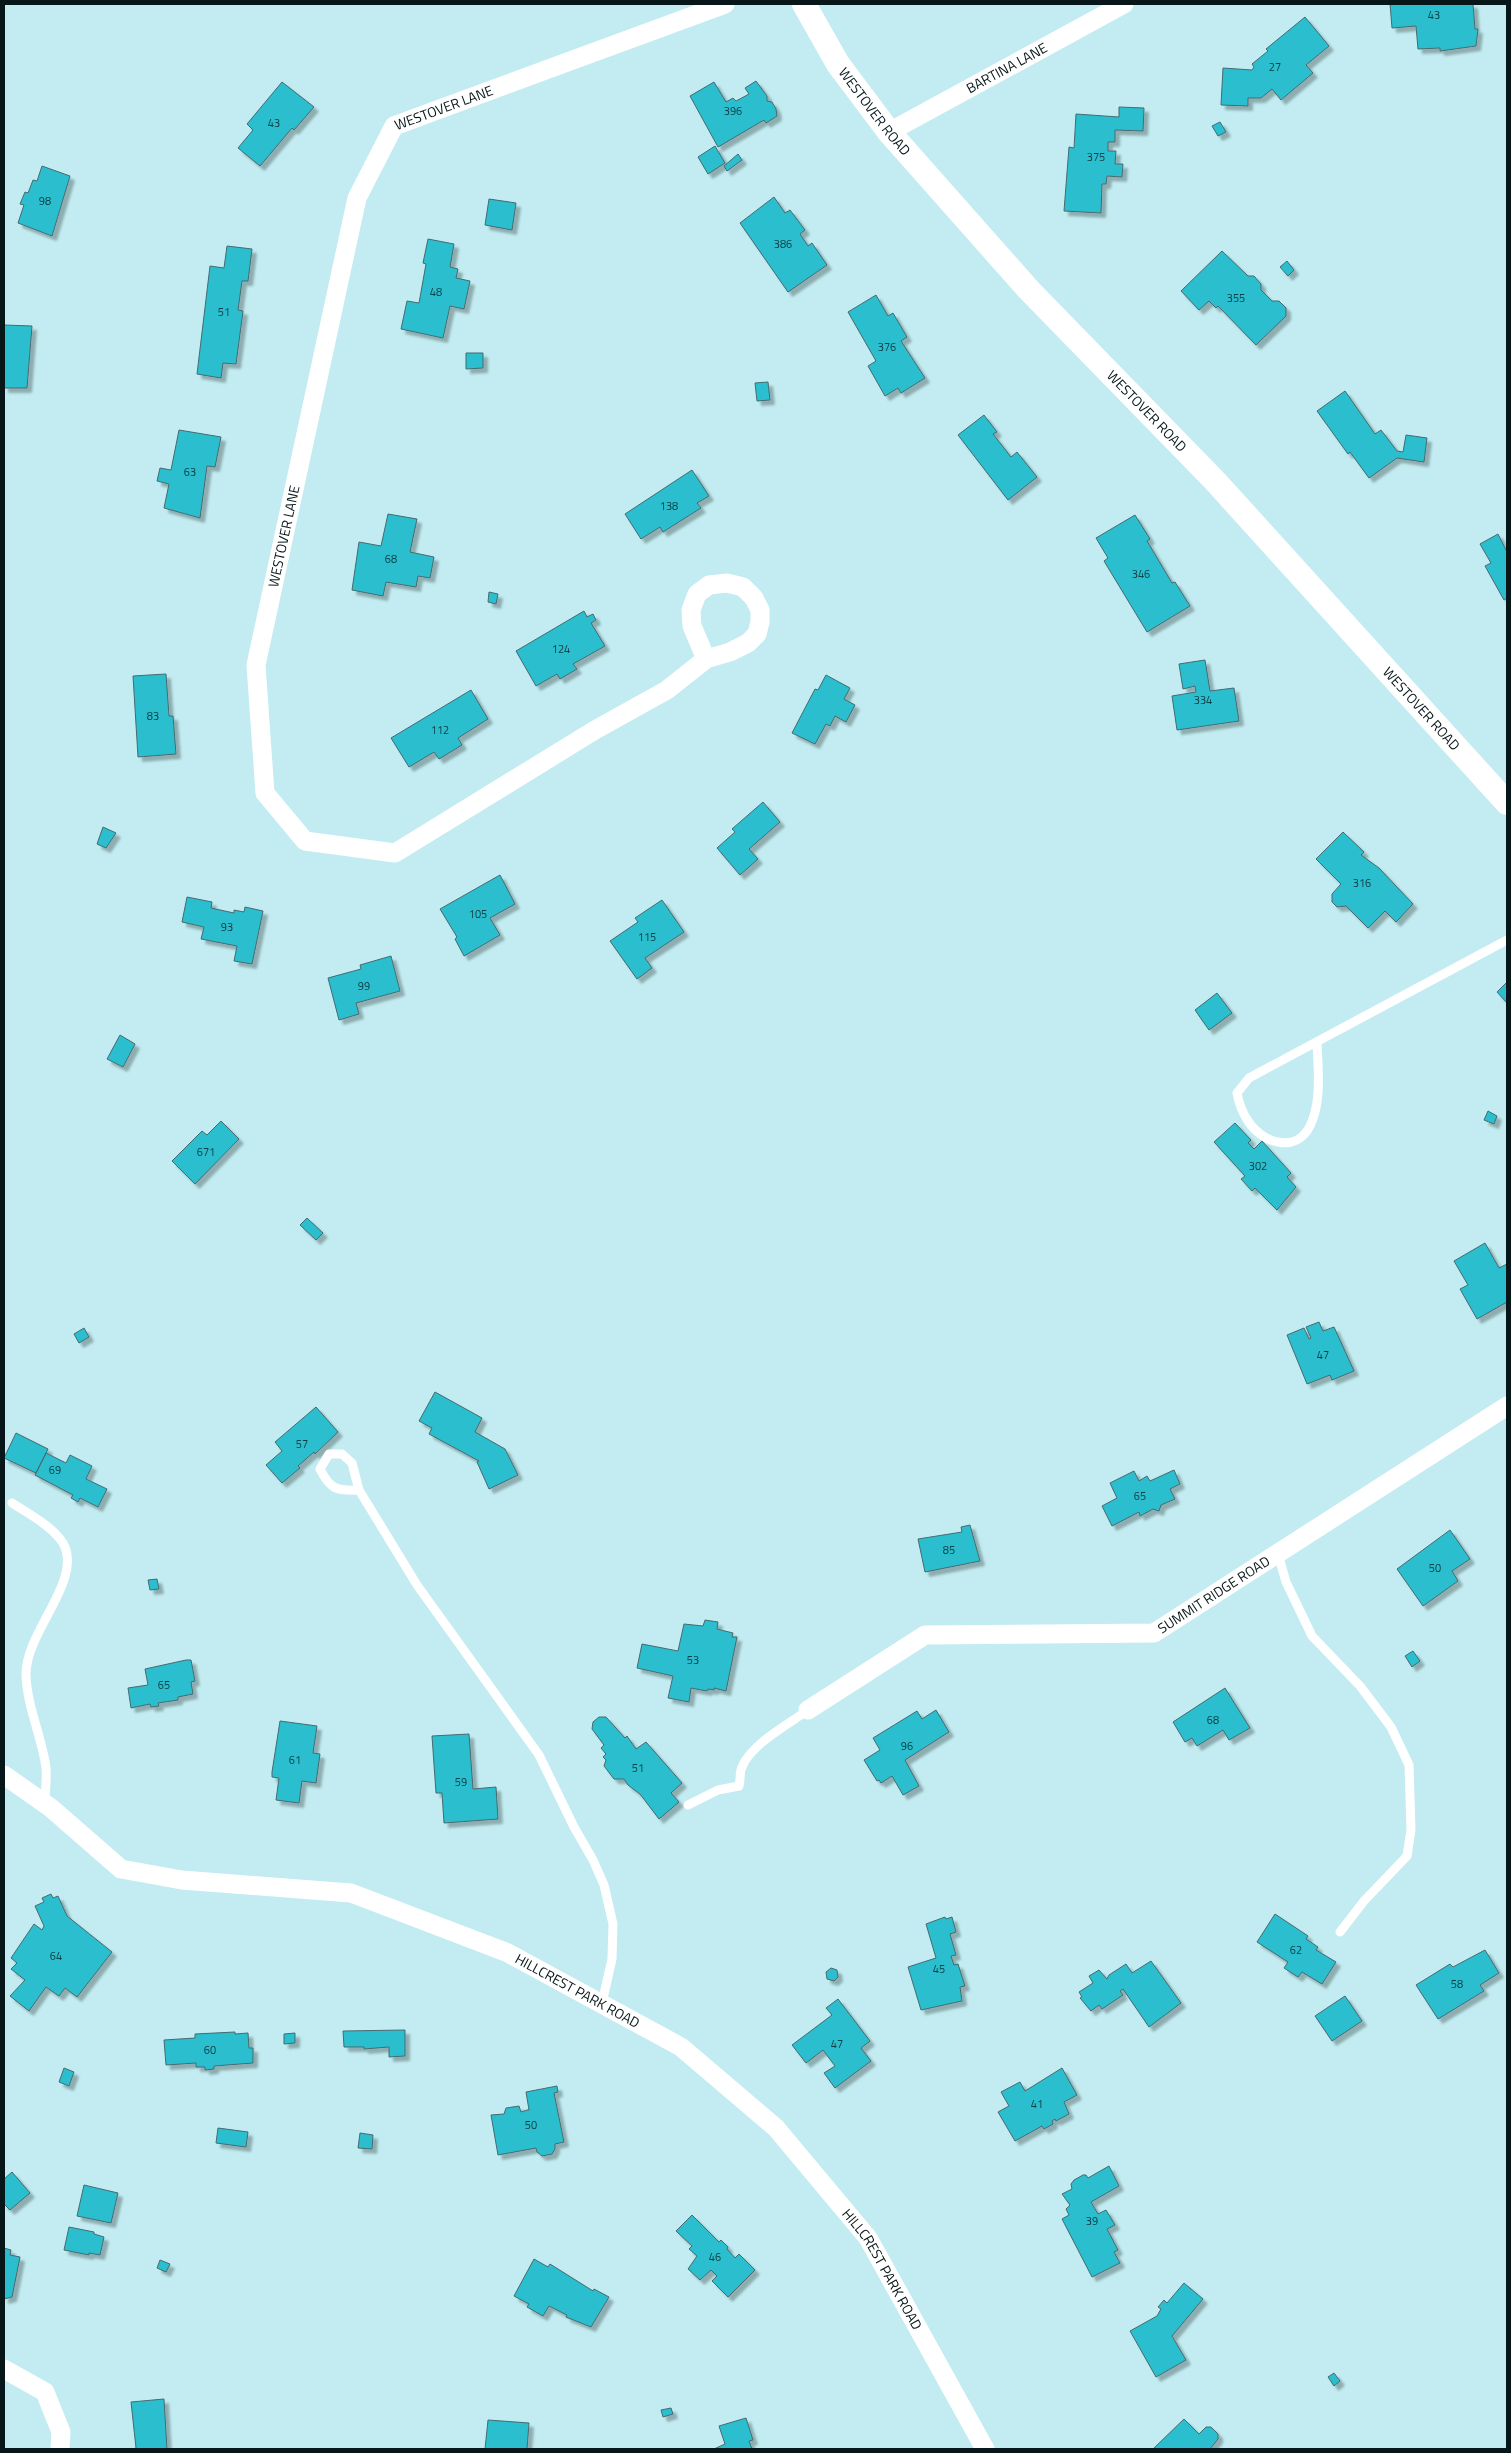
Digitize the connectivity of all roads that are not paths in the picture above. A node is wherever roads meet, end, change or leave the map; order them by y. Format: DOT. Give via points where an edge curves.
graph roads {
  1 [pos="725,4"];
  2 [pos="804,4"];
  3 [pos="1124,4"];
  4 [pos="888,132"];
  5 [pos="706,660"];
  6 [pos="1503,791"];
  7 [pos="1507,940"];
  8 [pos="1317,1042"];
  9 [pos="1507,1406"];
  10 [pos="359,1490"];
  11 [pos="12,1503"];
  12 [pos="1278,1554"];
  13 [pos="808,1710"];
  14 [pos="4,1775"];
  15 [pos="45,1804"];
  16 [pos="688,1805"];
  17 [pos="1340,1932"];
  18 [pos="602,2003"];
  19 [pos="4,2369"];
  20 [pos="60,2449"];
  21 [pos="985,2449"];
  1 -- 5 [label="street, WESTOVER LANE" via="394,126 357,198 256,665 264,793 305,841 395,853 595,730 667,690"];
  2 -- 4 [label="street, WESTOVER ROAD" via="838,64"];
  3 -- 4 [label="street, BARTINA LANE"];
  4 -- 6 [label="street, WESTOVER ROAD" via="1028,289 1216,482"];
  7 -- 8 [label="lane"];
  8 -- 8 [label="lane" via="1249,1078 1237,1093 1249,1123 1269,1141 1287,1144 1300,1140 1309,1127 1316,1109"];
  9 -- 12 [label="street, SUMMIT RIDGE ROAD"];
  10 -- 10 [label="lane" via="352,1463 342,1454 329,1454 320,1469 328,1484 343,1490"];
  10 -- 18 [label="lane" via="417,1585 539,1755 594,1860 613,1924 612,1959"];
  11 -- 15 [label="lane" via="47,1526 62,1542 66,1553 68,1572 28,1652 26,1675 46,1769"];
  12 -- 13 [label="street, SUMMIT RIDGE ROAD" via="1154,1633 925,1635"];
  12 -- 17 [label="lane" via="1286,1582 1312,1636 1370,1699 1391,1727 1409,1765 1412,1830 1407,1856"];
  13 -- 16 [label="lane" via="756,1747 746,1758 739,1786 718,1790"];
  14 -- 15 [label="street, HILLCREST PARK ROAD"];
  15 -- 18 [label="street, HILLCREST PARK ROAD" via="122,1868 182,1880 351,1893 508,1953"];
  18 -- 21 [label="street, HILLCREST PARK ROAD" via="681,2047 776,2128 868,2238"];
  19 -- 20 [label="street" via="45,2392 61,2432"];
}
